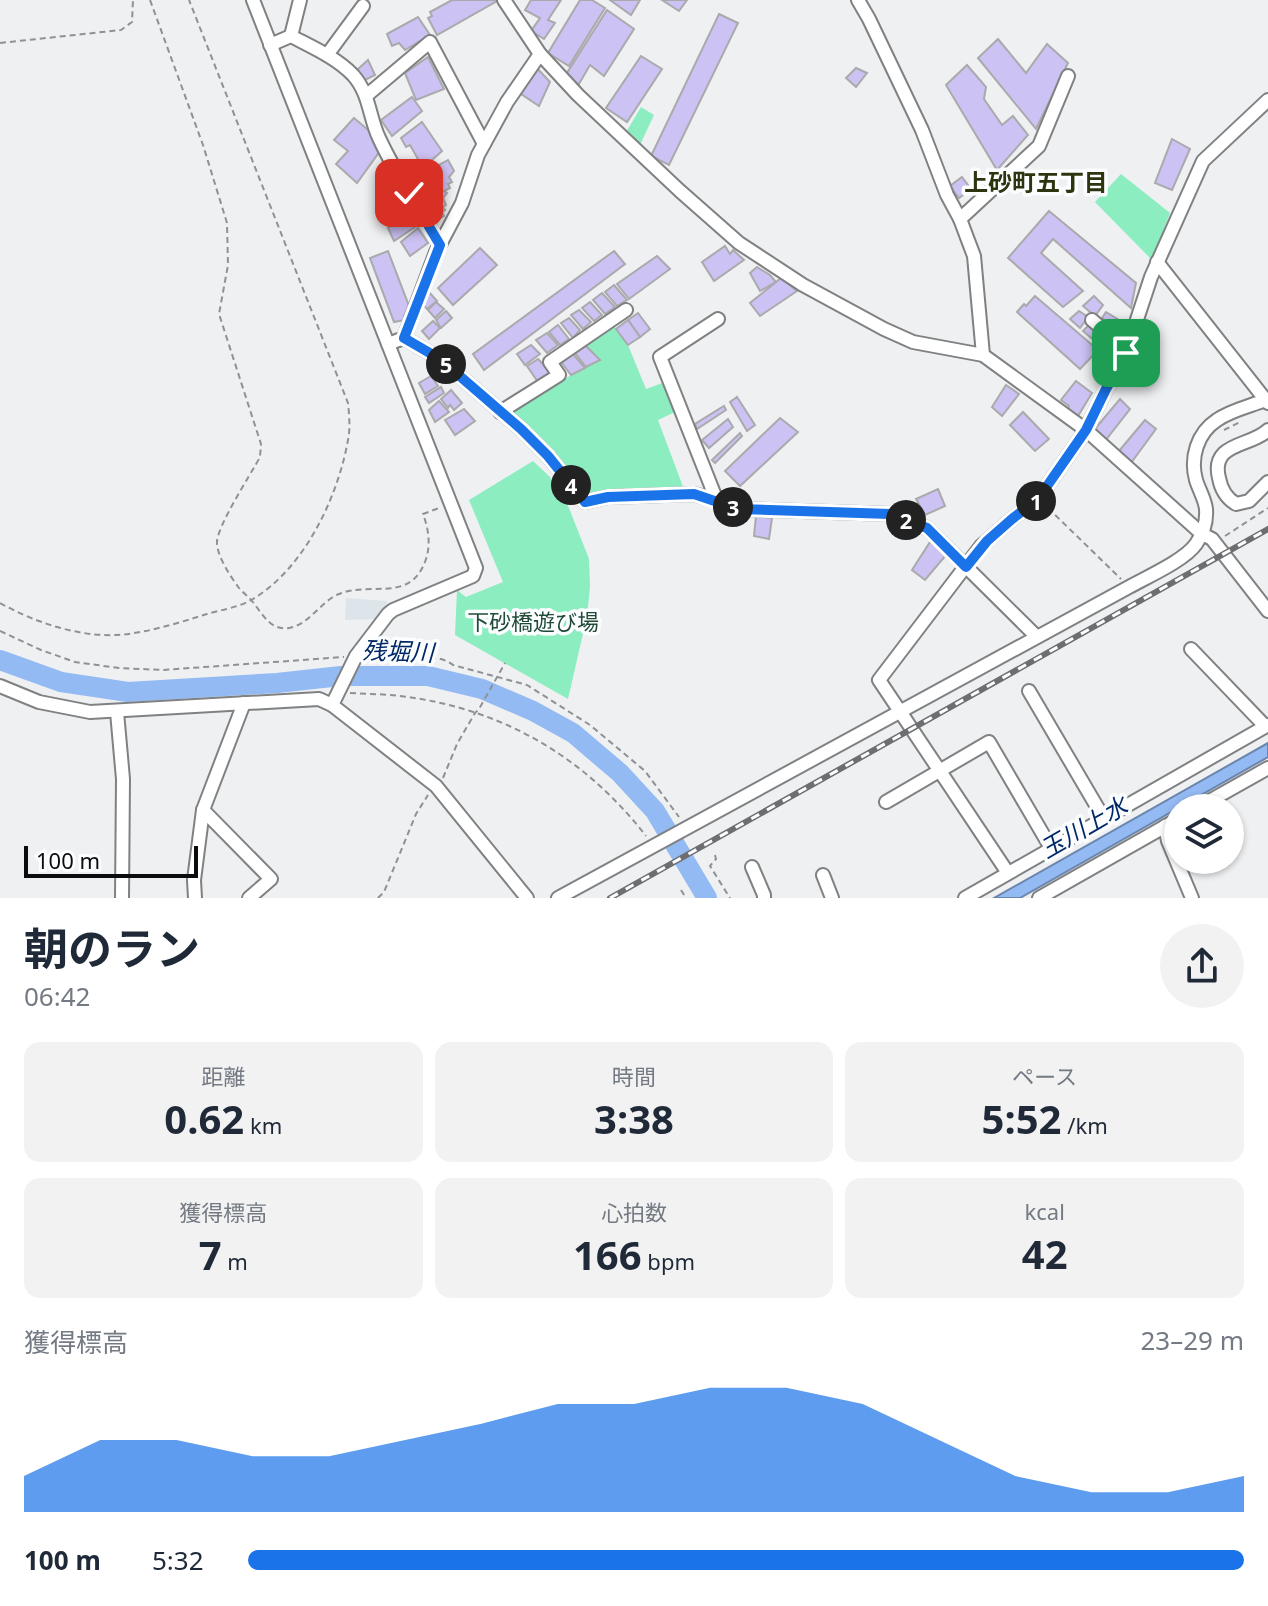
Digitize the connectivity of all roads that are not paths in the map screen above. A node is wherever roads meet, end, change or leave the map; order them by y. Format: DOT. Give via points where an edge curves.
graph roads {
  1 [pos="253,0"];
  2 [pos="300,0"];
  3 [pos="504,0"];
  4 [pos="858,0"];
  5 [pos="363,6"];
  6 [pos="291,36"];
  7 [pos="270,45"];
  8 [pos="540,54"];
  9 [pos="327,55"];
  10 [pos="1068,76"];
  11 [pos="366,96"];
  12 [pos="1268,100"];
  13 [pos="484,144"];
  14 [pos="960,219"];
  15 [pos="440,245"];
  16 [pos="1157,262"];
  17 [pos="626,310"];
  18 [pos="718,319"];
  19 [pos="1092,320"];
  20 [pos="404,338"];
  21 [pos="388,344"];
  22 [pos="1127,350"];
  23 [pos="983,355"];
  24 [pos="1267,401"];
  25 [pos="500,412"];
  26 [pos="1268,415"];
  27 [pos="1086,430"];
  28 [pos="1268,430"];
  29 [pos="1268,482"];
  30 [pos="717,501"];
  31 [pos="1202,534"];
  32 [pos="966,567"];
  33 [pos="1268,611"];
  34 [pos="1036,636"];
  35 [pos="1191,649"];
  36 [pos="0,686"];
  37 [pos="1029,691"];
  38 [pos="244,703"];
  39 [pos="332,705"];
  40 [pos="899,711"];
  41 [pos="117,712"];
  42 [pos="1267,726"];
  43 [pos="1268,768"];
  44 [pos="939,771"];
  45 [pos="1222,794"];
  46 [pos="886,802"];
  47 [pos="203,810"];
  48 [pos="1103,817"];
  49 [pos="1164,827"];
  50 [pos="1051,848"];
  51 [pos="752,867"];
  52 [pos="1008,873"];
  53 [pos="1182,874"];
  54 [pos="823,875"];
  55 [pos="122,898"];
  56 [pos="195,898"];
  57 [pos="249,898"];
  58 [pos="527,898"];
  59 [pos="558,898"];
  60 [pos="764,898"];
  61 [pos="832,898"];
  62 [pos="965,898"];
  63 [pos="1039,898"];
  64 [pos="1192,898"];
  1 -- 7 [label="street"];
  2 -- 6 [label="street"];
  3 -- 8 [label="street"];
  4 -- 14 [label="street"];
  5 -- 9 [label="street"];
  6 -- 7 [label="street"];
  6 -- 9 [label="street"];
  7 -- 21 [label="street"];
  8 -- 13 [label="street"];
  8 -- 23 [label="street" via="739,243 884,329 913,342"];
  9 -- 11 [label="street" via="350,72"];
  10 -- 14 [label="street" via="1039,146"];
  11 -- 13 [label="street" via="430,42"];
  11 -- 15 [label="street" via="377,134"];
  12 -- 16 [label="street" via="1203,161"];
  13 -- 15 [label="street"];
  14 -- 23 [label="street" via="974,256"];
  15 -- 20 [label="street"];
  16 -- 22 [label="street"];
  16 -- 24 [label="street"];
  17 -- 25 [label="street" via="550,362 559,375"];
  18 -- 30 [label="street" via="660,357"];
  19 -- 22 [label="street"];
  20 -- 21 [label="street"];
  20 -- 25 [label="street" via="440,359"];
  21 -- 39 [label="street" via="476,568 473,576 393,610 355,659 343,692"];
  22 -- 27 [label="street"];
  23 -- 27 [label="street"];
  24 -- 26 [label="street"];
  24 -- 31 [label="street" via="1220,418 1201,437 1194,463 1205,508"];
  25 -- 30 [label="street" via="548,456 585,502 694,494"];
  27 -- 31 [label="street"];
  27 -- 32 [label="street" via="1038,499 987,541"];
  28 -- 29 [label="street" via="1225,451 1218,475 1236,504 1249,501"];
  30 -- 32 [label="street" via="738,509 890,514 927,528"];
  31 -- 33 [label="street" via="1212,539"];
  31 -- 34 [label="street" via="1189,552"];
  32 -- 34 [label="street"];
  32 -- 40 [label="street" via="879,680"];
  34 -- 40 [label="street"];
  35 -- 42 [label="street"];
  36 -- 41 [label="street" via="59,708"];
  37 -- 48 [label="street"];
  38 -- 39 [label="street" via="319,699"];
  38 -- 41 [label="street"];
  38 -- 47 [label="street"];
  39 -- 58 [label="street" via="436,786"];
  40 -- 44 [label="street"];
  40 -- 59 [label="street"];
  41 -- 55 [label="street" via="123,779"];
  42 -- 48 [label="street"];
  43 -- 45 [label="street"];
  44 -- 46 [label="street"];
  44 -- 50 [label="street" via="989,742"];
  44 -- 52 [label="street"];
  47 -- 56 [label="street"];
  47 -- 57 [label="street" via="271,879"];
  48 -- 50 [label="street"];
  49 -- 63 [label="street"];
  50 -- 52 [label="street"];
  51 -- 60 [label="street"];
  52 -- 62 [label="street"];
  53 -- 64 [label="street"];
  54 -- 61 [label="street"];
}
